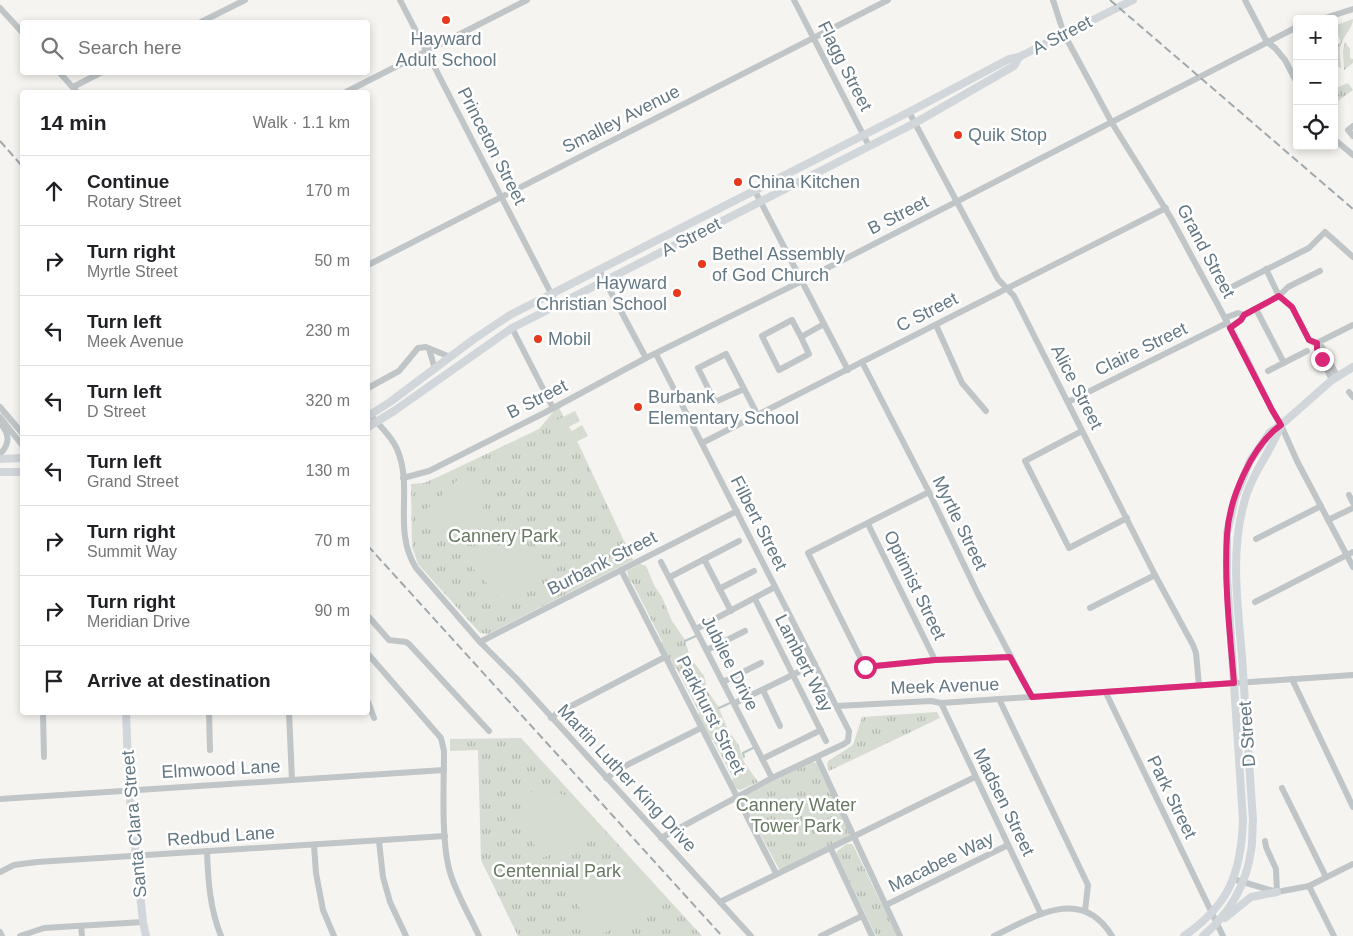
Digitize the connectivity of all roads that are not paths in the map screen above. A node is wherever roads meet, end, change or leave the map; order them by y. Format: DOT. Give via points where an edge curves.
graph roads {
  1 [pos="245,0"];
  2 [pos="400,0"];
  3 [pos="527,0"];
  4 [pos="794,0"];
  5 [pos="888,0"];
  6 [pos="1053,0"];
  7 [pos="1133,0"];
  8 [pos="1245,0"];
  9 [pos="0,8"];
  10 [pos="1353,9"];
  11 [pos="1334,15"];
  12 [pos="205,20"];
  13 [pos="1293,29"];
  14 [pos="20,30"];
  15 [pos="1064,34"];
  16 [pos="813,38"];
  17 [pos="1267,42"];
  18 [pos="427,52"];
  19 [pos="1019,57"];
  20 [pos="62,75"];
  21 [pos="98,75"];
  22 [pos="1293,76"];
  23 [pos="75,90"];
  24 [pos="350,90"];
  25 [pos="909,112"];
  26 [pos="915,123"];
  27 [pos="1112,123"];
  28 [pos="1353,126"];
  29 [pos="863,135"];
  30 [pos="1353,136"];
  31 [pos="1338,142"];
  32 [pos="869,146"];
  33 [pos="1353,155"];
  34 [pos="755,191"];
  35 [pos="501,197"];
  36 [pos="957,201"];
  37 [pos="761,202"];
  38 [pos="1166,208"];
  39 [pos="1353,257"];
  40 [pos="370,264"];
  41 [pos="1266,269"];
  42 [pos="599,270"];
  43 [pos="1320,271"];
  44 [pos="605,281"];
  45 [pos="802,281"];
  46 [pos="1006,289"];
  47 [pos="1228,289"];
  48 [pos="550,294"];
  49 [pos="1279,296"];
  50 [pos="557,305"];
  51 [pos="1256,309"];
  52 [pos="1244,315"];
  53 [pos="1227,323"];
  54 [pos="824,324"];
  55 [pos="936,325"];
  56 [pos="1353,325"];
  57 [pos="512,328"];
  58 [pos="801,337"];
  59 [pos="1317,343"];
  60 [pos="429,349"];
  61 [pos="1307,351"];
  62 [pos="656,354"];
  63 [pos="450,357"];
  64 [pos="646,358"];
  65 [pos="862,362"];
  66 [pos="1284,362"];
  67 [pos="1353,367"];
  68 [pos="435,369"];
  69 [pos="848,370"];
  70 [pos="1268,371"];
  71 [pos="1335,378"];
  72 [pos="370,387"];
  73 [pos="744,388"];
  74 [pos="1068,402"];
  75 [pos="0,407"];
  76 [pos="554,408"];
  77 [pos="986,411"];
  78 [pos="370,413"];
  79 [pos="758,415"];
  80 [pos="370,416"];
  81 [pos="0,417"];
  82 [pos="0,424"];
  83 [pos="1281,425"];
  84 [pos="370,426"];
  85 [pos="20,431"];
  86 [pos="1082,431"];
  87 [pos="20,442"];
  88 [pos="702,444"];
  89 [pos="0,454"];
  90 [pos="20,458"];
  91 [pos="0,459"];
  92 [pos="0,472"];
  93 [pos="20,472"];
  94 [pos="403,478"];
  95 [pos="929,492"];
  96 [pos="1349,495"];
  97 [pos="1353,503"];
  98 [pos="1321,506"];
  99 [pos="1353,508"];
  100 [pos="737,511"];
  101 [pos="1127,518"];
  102 [pos="1328,520"];
  103 [pos="868,524"];
  104 [pos="1256,539"];
  105 [pos="739,541"];
  106 [pos="1350,554"];
  107 [pos="704,559"];
  108 [pos="661,562"];
  109 [pos="1353,567"];
  110 [pos="621,570"];
  111 [pos="754,572"];
  112 [pos="1156,575"];
  113 [pos="670,577"];
  114 [pos="776,587"];
  115 [pos="719,589"];
  116 [pos="755,599"];
  117 [pos="1255,602"];
  118 [pos="1090,608"];
  119 [pos="731,611"];
  120 [pos="370,618"];
  121 [pos="696,629"];
  122 [pos="745,630"];
  123 [pos="480,642"];
  124 [pos="707,650"];
  125 [pos="665,657"];
  126 [pos="1010,657"];
  127 [pos="370,660"];
  128 [pos="935,660"];
  129 [pos="761,663"];
  130 [pos="815,664"];
  131 [pos="793,675"];
  132 [pos="1353,675"];
  133 [pos="1292,679"];
  134 [pos="723,682"];
  135 [pos="1234,683"];
  136 [pos="1244,683"];
  137 [pos="1199,685"];
  138 [pos="763,690"];
  139 [pos="1106,693"];
  140 [pos="1032,697"];
  141 [pos="999,699"];
  142 [pos="735,703"];
  143 [pos="941,703"];
  144 [pos="837,706"];
  145 [pos="370,707"];
  146 [pos="43,715"];
  147 [pos="126,715"];
  148 [pos="209,715"];
  149 [pos="289,715"];
  150 [pos="374,718"];
  151 [pos="550,718"];
  152 [pos="780,726"];
  153 [pos="701,728"];
  154 [pos="820,730"];
  155 [pos="489,731"];
  156 [pos="826,741"];
  157 [pos="210,750"];
  158 [pos="44,757"];
  159 [pos="817,757"];
  160 [pos="762,759"];
  161 [pos="444,770"];
  162 [pos="606,778"];
  163 [pos="772,778"];
  164 [pos="976,778"];
  165 [pos="292,780"];
  166 [pos="1282,788"];
  167 [pos="129,790"];
  168 [pos="737,798"];
  169 [pos="0,799"];
  170 [pos="1353,807"];
  171 [pos="445,836"];
  172 [pos="854,837"];
  173 [pos="662,838"];
  174 [pos="380,841"];
  175 [pos="1266,841"];
  176 [pos="314,845"];
  177 [pos="1008,845"];
  178 [pos="831,849"];
  179 [pos="207,852"];
  180 [pos="136,856"];
  181 [pos="1353,864"];
  182 [pos="0,872"];
  183 [pos="776,874"];
  184 [pos="1326,877"];
  185 [pos="1233,879"];
  186 [pos="1243,882"];
  187 [pos="1309,886"];
  188 [pos="1277,892"];
  189 [pos="720,902"];
  190 [pos="886,905"];
  191 [pos="1085,912"];
  192 [pos="1041,914"];
  193 [pos="1212,914"];
  194 [pos="862,916"];
  195 [pos="143,922"];
  196 [pos="1218,923"];
  197 [pos="81,926"];
  198 [pos="0,932"];
  199 [pos="2,936"];
  200 [pos="20,936"];
  201 [pos="82,936"];
  202 [pos="146,936"];
  203 [pos="221,936"];
  204 [pos="334,936"];
  205 [pos="406,936"];
  206 [pos="479,936"];
  207 [pos="750,936"];
  208 [pos="821,936"];
  209 [pos="872,936"];
  210 [pos="900,936"];
  211 [pos="994,936"];
  212 [pos="1112,936"];
  213 [pos="1184,936"];
  214 [pos="1203,936"];
  215 [pos="1223,936"];
  216 [pos="1334,936"];
  1 -- 12 [label="street"];
  2 -- 18 [label="street, Princeton Street"];
  3 -- 18 [label="street"];
  4 -- 16 [label="street, Flagg Street"];
  5 -- 16 [label="street, Smalley Avenue"];
  6 -- 15 [label="street, Grand Street"];
  7 -- 15 [label="main road, A Street"];
  8 -- 17 [label="street"];
  9 -- 14 [label="street"];
  10 -- 11 [label="street"];
  13 -- 17 [label="street, B Street"];
  15 -- 19 [label="main road, A Street"];
  15 -- 27 [label="street, Grand Street"];
  16 -- 29 [label="street, Flagg Street"];
  16 -- 35 [label="street, Smalley Avenue"];
  17 -- 22 [label="street" via="1285,60"];
  17 -- 27 [label="street, B Street"];
  18 -- 24 [label="street"];
  18 -- 35 [label="street, Princeton Street"];
  19 -- 25 [label="main road, A Street" via="1009,59"];
  19 -- 26 [label="main road, A Street" via="1014,66"];
  20 -- 23 [label="street"];
  21 -- 23 [label="street"];
  25 -- 26 [label="street, Alice Street"];
  25 -- 29 [label="main road, A Street"];
  26 -- 32 [label="main road, A Street"];
  26 -- 36 [label="street, Alice Street"];
  27 -- 36 [label="street, B Street"];
  27 -- 38 [label="street, Grand Street"];
  28 -- 30 [label="street" via="1348,130"];
  29 -- 32 [label="street, Flagg Street"];
  29 -- 34 [label="main road, A Street"];
  31 -- 33 [label="street"];
  32 -- 37 [label="main road, A Street"];
  34 -- 37 [label="street"];
  34 -- 42 [label="main road, A Street"];
  35 -- 40 [label="street, Smalley Avenue"];
  35 -- 48 [label="street, Princeton Street"];
  36 -- 45 [label="street, B Street"];
  36 -- 46 [label="street, Alice Street" via="998,280"];
  37 -- 44 [label="main road, A Street"];
  37 -- 45 [label="street"];
  38 -- 46 [label="street, C Street"];
  38 -- 53 [label="street, Grand Street"];
  39 -- 41 [label="street" via="1325,232 1309,248"];
  41 -- 47 [label="street"];
  41 -- 49 [label="street"];
  42 -- 44 [label="street"];
  42 -- 48 [label="main road, A Street"];
  43 -- 49 [label="street" via="1288,287"];
  44 -- 50 [label="main road, A Street"];
  44 -- 64 [label="street"];
  45 -- 54 [label="street"];
  45 -- 62 [label="street, B Street"];
  46 -- 55 [label="street, C Street"];
  46 -- 74 [label="street, Alice Street" via="1014,296"];
  48 -- 50 [label="street, Princeton Street"];
  48 -- 63 [label="main road, A Street" via="510,315"];
  49 -- 51 [label="street"];
  49 -- 59 [label="street" via="1292,307 1309,340"];
  50 -- 57 [label="main road, A Street"];
  51 -- 52 [label="street"];
  51 -- 66 [label="street"];
  52 -- 53 [label="street" via="1241,320"];
  52 -- 53 [label="street" via="1238,313"];
  53 -- 74 [label="street, Claire Street"];
  53 -- 83 [label="street, Grand Street"];
  54 -- 58 [label="street"];
  54 -- 69 [label="street"];
  55 -- 65 [label="street, C Street"];
  55 -- 77 [label="street" via="962,383"];
  56 -- 59 [label="street"];
  57 -- 76 [label="street"];
  57 -- 84 [label="main road, A Street"];
  58 -- 58 [label="street" via="792,320 762,336 779,370 810,354"];
  59 -- 71 [label="street" via="1322,347"];
  60 -- 63 [label="street"];
  60 -- 68 [label="street"];
  60 -- 72 [label="street" via="418,348 399,372"];
  61 -- 66 [label="street"];
  62 -- 64 [label="street, B Street"];
  62 -- 88 [label="street, Filbert Street"];
  63 -- 68 [label="main road, A Street"];
  64 -- 76 [label="street, B Street"];
  65 -- 69 [label="street, C Street"];
  65 -- 95 [label="street, Myrtle Street"];
  66 -- 70 [label="street"];
  67 -- 71 [label="main road, D Street"];
  68 -- 78 [label="main road, A Street"];
  69 -- 79 [label="street, C Street"];
  71 -- 83 [label="main road, D Street"];
  73 -- 73 [label="street" via="726,354 698,368 715,402"];
  73 -- 79 [label="street"];
  74 -- 86 [label="street, Alice Street"];
  75 -- 85 [label="street"];
  76 -- 94 [label="street, B Street" via="429,470"];
  79 -- 88 [label="street, C Street"];
  80 -- 94 [label="street, Martin Luther King Drive" via="394,444"];
  81 -- 87 [label="street"];
  82 -- 89 [label="street" via="8,437 8,445"];
  83 -- 98 [label="street, Grand Street"];
  83 -- 135 [label="main road, D Street" via="1270,432 1250,461 1235,498 1227,533"];
  83 -- 136 [label="main road, D Street" via="1274,443 1258,467 1244,501 1236,534"];
  86 -- 101 [label="street, Alice Street"];
  86 -- 101 [label="street" via="1025,461 1069,548"];
  88 -- 100 [label="street, Filbert Street"];
  90 -- 91 [label="main road"];
  92 -- 93 [label="main road"];
  94 -- 123 [label="street, Martin Luther King Drive" via="403,531 410,559"];
  95 -- 103 [label="street"];
  95 -- 126 [label="street, Myrtle Street"];
  96 -- 97 [label="street"];
  98 -- 102 [label="street, Grand Street"];
  98 -- 104 [label="street"];
  99 -- 102 [label="street"];
  100 -- 110 [label="street, Burbank Street"];
  100 -- 114 [label="street, Filbert Street"];
  101 -- 112 [label="street, Alice Street"];
  102 -- 106 [label="street, Grand Street"];
  103 -- 128 [label="street, Optimist Street"];
  103 -- 128 [label="street" via="808,553 865,667"];
  105 -- 107 [label="street"];
  106 -- 109 [label="street, Grand Street"];
  106 -- 117 [label="street"];
  107 -- 113 [label="street"];
  107 -- 115 [label="street"];
  108 -- 113 [label="street, Jubilee Drive"];
  110 -- 123 [label="street, Burbank Street"];
  110 -- 125 [label="street, Parkhurst Street"];
  111 -- 115 [label="street"];
  112 -- 118 [label="street"];
  112 -- 137 [label="street, Alice Street" via="1194,645"];
  113 -- 121 [label="street, Jubilee Drive"];
  114 -- 116 [label="street"];
  114 -- 130 [label="street, Filbert Street"];
  115 -- 119 [label="street"];
  116 -- 119 [label="street"];
  116 -- 131 [label="street, Lambert Way"];
  119 -- 121 [label="street"];
  120 -- 155 [label="street" via="389,640 409,644"];
  121 -- 124 [label="street, Jubilee Drive"];
  122 -- 124 [label="street"];
  123 -- 151 [label="street, Martin Luther King Drive"];
  124 -- 134 [label="street, Jubilee Drive"];
  125 -- 151 [label="street"];
  125 -- 153 [label="street, Parkhurst Street"];
  126 -- 128 [label="street"];
  126 -- 140 [label="street, Myrtle Street"];
  127 -- 161 [label="street" via="442,738"];
  129 -- 134 [label="street"];
  130 -- 131 [label="street"];
  130 -- 144 [label="street, Filbert Street"];
  131 -- 138 [label="street"];
  131 -- 154 [label="street, Lambert Way"];
  132 -- 133 [label="street, Meek Avenue"];
  133 -- 136 [label="street, Meek Avenue"];
  133 -- 170 [label="street"];
  134 -- 142 [label="street, Jubilee Drive"];
  135 -- 136 [label="street, Meek Avenue"];
  135 -- 137 [label="street, Meek Avenue"];
  135 -- 185 [label="main road, D Street" via="1243,820 1242,849"];
  136 -- 186 [label="main road, D Street" via="1253,820 1252,850"];
  137 -- 139 [label="street, Meek Avenue"];
  138 -- 142 [label="street"];
  138 -- 152 [label="street"];
  139 -- 140 [label="street, Meek Avenue"];
  139 -- 193 [label="street, Park Street"];
  140 -- 141 [label="street, Meek Avenue"];
  141 -- 143 [label="street, Meek Avenue"];
  141 -- 191 [label="street" via="1088,885"];
  142 -- 160 [label="street, Jubilee Drive"];
  143 -- 144 [label="street, Meek Avenue"];
  143 -- 164 [label="street, Madsen Street"];
  144 -- 159 [label="street, Filbert Street" via="849,728 849,738 844,744"];
  145 -- 150 [label="street"];
  146 -- 158 [label="street"];
  147 -- 167 [label="main road, Santa Clara Street"];
  148 -- 157 [label="street"];
  149 -- 165 [label="street"];
  151 -- 162 [label="street, Martin Luther King Drive"];
  153 -- 162 [label="street"];
  153 -- 168 [label="street, Parkhurst Street"];
  154 -- 156 [label="street, Lambert Way"];
  154 -- 160 [label="street"];
  159 -- 163 [label="street"];
  159 -- 172 [label="street"];
  160 -- 163 [label="street, Jubilee Drive"];
  161 -- 165 [label="street, Elmwood Lane"];
  161 -- 171 [label="street"];
  162 -- 173 [label="street, Martin Luther King Drive"];
  163 -- 168 [label="street"];
  164 -- 172 [label="street"];
  164 -- 177 [label="street, Madsen Street"];
  165 -- 167 [label="street, Elmwood Lane"];
  166 -- 184 [label="street"];
  167 -- 169 [label="street, Elmwood Lane"];
  167 -- 180 [label="main road, Santa Clara Street"];
  168 -- 173 [label="street"];
  168 -- 183 [label="street, Parkhurst Street"];
  171 -- 174 [label="street, Redbud Lane"];
  171 -- 206 [label="street" via="449,870"];
  172 -- 178 [label="street"];
  172 -- 190 [label="street"];
  173 -- 189 [label="street, Martin Luther King Drive"];
  174 -- 176 [label="street, Redbud Lane"];
  174 -- 205 [label="street" via="383,877"];
  175 -- 188 [label="street" via="1276,869"];
  176 -- 179 [label="street, Redbud Lane"];
  176 -- 204 [label="street" via="323,910"];
  177 -- 190 [label="street, Macabee Way"];
  177 -- 192 [label="street, Madsen Street"];
  178 -- 183 [label="street"];
  178 -- 194 [label="street"];
  179 -- 180 [label="street, Redbud Lane"];
  179 -- 203 [label="street" via="214,916"];
  180 -- 182 [label="street, Redbud Lane" via="37,862 14,865"];
  180 -- 195 [label="main road, Santa Clara Street"];
  181 -- 184 [label="street"];
  183 -- 189 [label="street"];
  184 -- 187 [label="street"];
  185 -- 186 [label="street"];
  185 -- 193 [label="main road, D Street"];
  186 -- 188 [label="street"];
  186 -- 196 [label="main road, D Street"];
  187 -- 188 [label="street"];
  187 -- 216 [label="street"];
  188 -- 196 [label="main road" via="1251,897"];
  189 -- 207 [label="street, Martin Luther King Drive"];
  190 -- 210 [label="street"];
  191 -- 192 [label="street" via="1063,908"];
  191 -- 212 [label="street" via="1100,921"];
  192 -- 211 [label="street"];
  193 -- 196 [label="street, Park Street"];
  193 -- 213 [label="main road, D Street"];
  194 -- 208 [label="street"];
  194 -- 209 [label="street"];
  195 -- 197 [label="street"];
  195 -- 202 [label="main road, Santa Clara Street"];
  196 -- 214 [label="main road"];
  196 -- 215 [label="street, Park Street"];
  197 -- 200 [label="street" via="44,928"];
  197 -- 201 [label="street"];
  198 -- 199 [label="street"];
}
